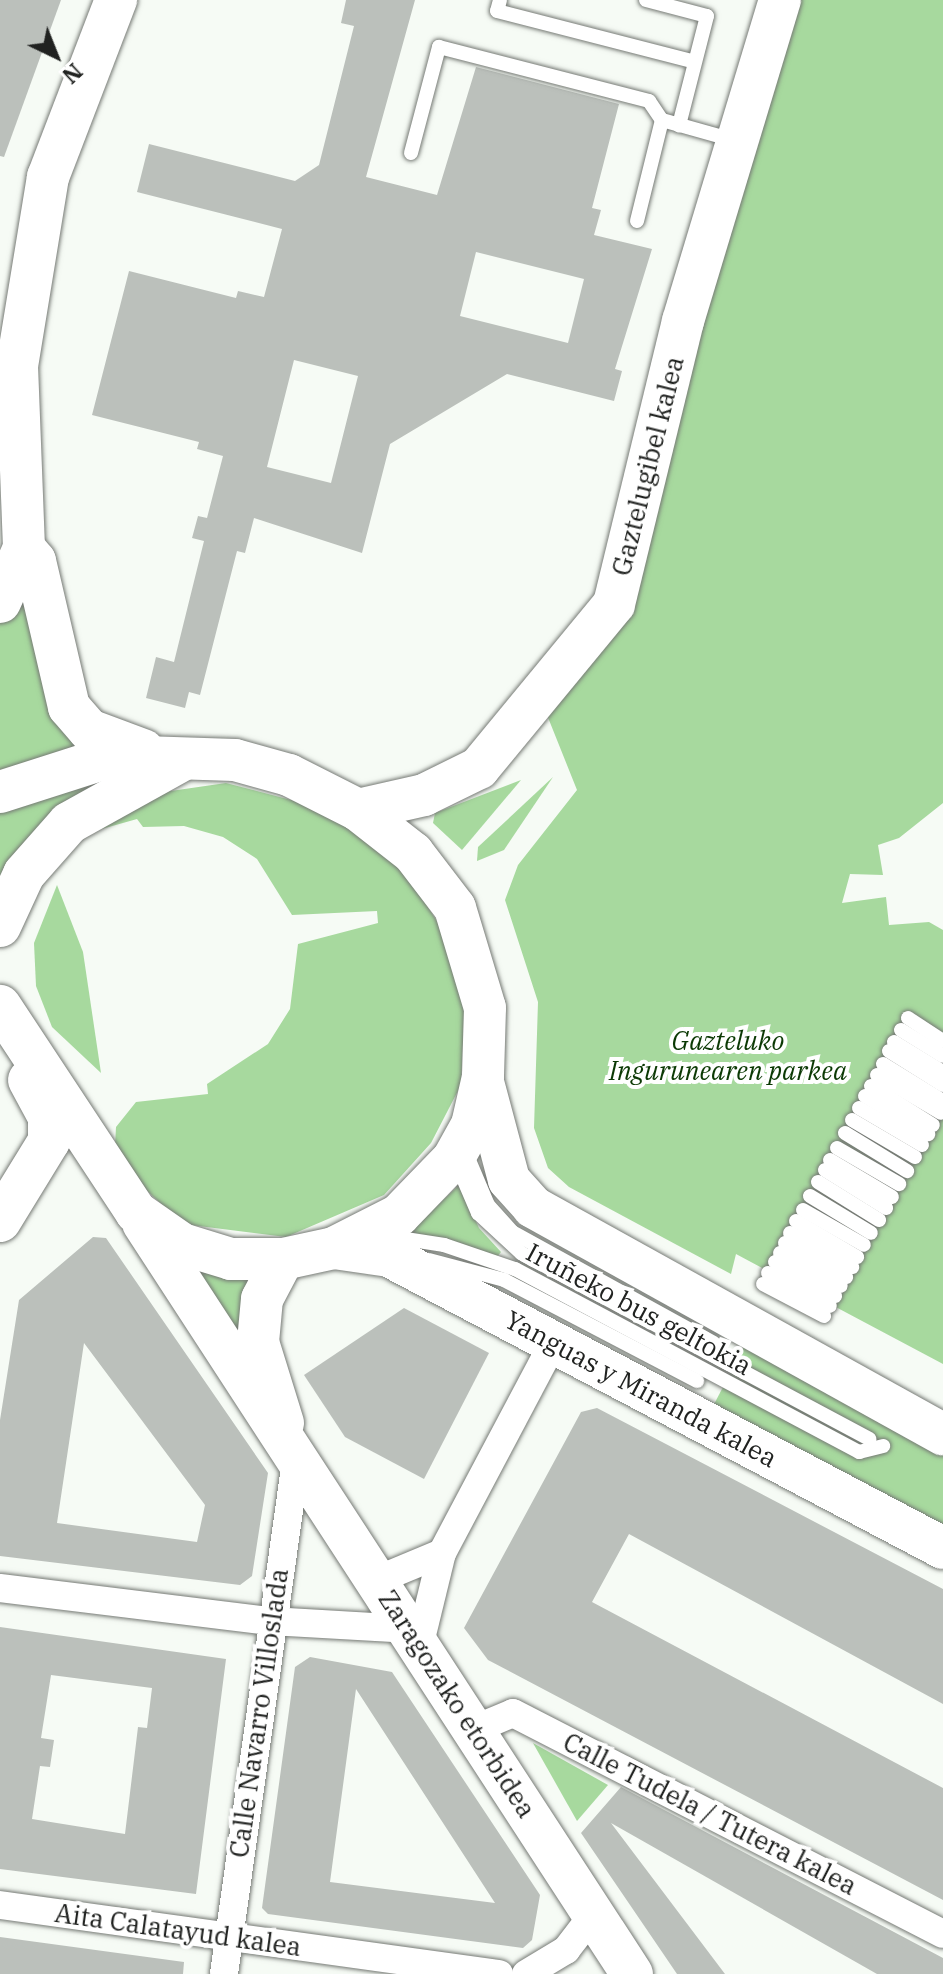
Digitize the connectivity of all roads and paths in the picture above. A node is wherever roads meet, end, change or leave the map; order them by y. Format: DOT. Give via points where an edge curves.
graph roads {
  1 [pos="116,0"];
  2 [pos="500,0"];
  3 [pos="646,0"];
  4 [pos="780,0"];
  5 [pos="695,62"];
  6 [pos="662,120"];
  7 [pos="679,125"];
  8 [pos="733,140"];
  9 [pos="411,153"];
  10 [pos="637,221"];
  11 [pos="24,548"];
  12 [pos="0,602"];
  13 [pos="183,760"];
  14 [pos="0,792"];
  15 [pos="358,810"];
  16 [pos="0,926"];
  17 [pos="0,998"];
  18 [pos="8,1017"];
  19 [pos="943,1041"];
  20 [pos="943,1056"];
  21 [pos="943,1072"];
  22 [pos="877,1075"];
  23 [pos="483,1077"];
  24 [pos="943,1085"];
  25 [pos="927,1135"];
  26 [pos="459,1150"];
  27 [pos="810,1196"];
  28 [pos="126,1198"];
  29 [pos="3,1217"];
  30 [pos="362,1246"];
  31 [pos="783,1247"];
  32 [pos="860,1253"];
  33 [pos="283,1259"];
  34 [pos="553,1343"];
  35 [pos="714,1343"];
  36 [pos="697,1381"];
  37 [pos="909,1399"];
  38 [pos="901,1414"];
  39 [pos="943,1416"];
  40 [pos="943,1435"];
  41 [pos="291,1443"];
  42 [pos="943,1548"];
  43 [pos="442,1553"];
  44 [pos="377,1580"];
  45 [pos="0,1588"];
  46 [pos="270,1621"];
  47 [pos="413,1638"];
  48 [pos="475,1729"];
  49 [pos="0,1905"];
  50 [pos="593,1915"];
  51 [pos="943,1934"];
  52 [pos="227,1937"];
  53 [pos="224,1974"];
  54 [pos="499,1974"];
  55 [pos="526,1974"];
  56 [pos="632,1974"];
  1 -- 11 [label="street" via="48,177 17,366"];
  2 -- 5 [label="lane" via="497,11"];
  3 -- 5 [label="lane" via="707,16"];
  4 -- 8 [label="street, Gaztelugibel kalea"];
  5 -- 7 [label="lane"];
  6 -- 7 [label="lane"];
  6 -- 9 [label="lane" via="649,101 439,47"];
  6 -- 10 [label="lane"];
  7 -- 8 [label="lane"];
  8 -- 15 [label="street, Gaztelugibel kalea" via="614,604 479,768 424,795"];
  11 -- 12 [label="street"];
  11 -- 13 [label="street" via="35,561 69,707 89,730 120,745"];
  13 -- 14 [label="street" via="112,756"];
  13 -- 15 [label="street" via="235,760 289,775"];
  13 -- 16 [label="street" via="69,823 24,874"];
  15 -- 23 [label="street" via="413,853 455,908 480,973"];
  17 -- 18 [label="street"];
  18 -- 28 [label="street, Zaragozako etorbidea"];
  18 -- 29 [label="street" via="17,1061 49,1117 49,1141"];
  19 -- 22 [label="lane"];
  20 -- 22 [label="lane"];
  21 -- 22 [label="lane"];
  22 -- 24 [label="lane"];
  22 -- 25 [label="lane"];
  22 -- 25 [label="lane"];
  22 -- 25 [label="lane"];
  22 -- 25 [label="lane"];
  23 -- 26 [label="street"];
  23 -- 40 [label="street" via="509,1180 533,1207"];
  26 -- 30 [label="street" via="423,1195"];
  26 -- 30 [label="lane, Iruñeko bus geltokia" via="478,1213 521,1253 876,1443 859,1452 515,1269 444,1245"];
  26 -- 35 [label="lane" via="512,1232"];
  27 -- 32 [label="lane"];
  28 -- 29 [label="street" via="81,1170 58,1174"];
  28 -- 33 [label="street" via="182,1244 231,1259"];
  28 -- 41 [label="street, Zaragozako etorbidea" via="224,1356"];
  30 -- 33 [label="street"];
  30 -- 34 [label="street, Yanguas y Miranda kalea"];
  30 -- 36 [label="lane" via="504,1280"];
  31 -- 32 [label="lane"];
  31 -- 32 [label="lane"];
  31 -- 32 [label="lane"];
  31 -- 32 [label="lane"];
  32 -- 32 [label="lane" via="828,1165"];
  33 -- 41 [label="street, Zaragozako etorbidea" via="262,1299 258,1342"];
  34 -- 42 [label="street, Yanguas y Miranda kalea"];
  34 -- 43 [label="street"];
  37 -- 39 [label="lane"];
  38 -- 40 [label="lane"];
  41 -- 44 [label="street, Zaragozako etorbidea"];
  41 -- 46 [label="street, Calle Navarro Villoslada"];
  43 -- 44 [label="street"];
  43 -- 47 [label="street"];
  44 -- 47 [label="street, Zaragozako etorbidea"];
  45 -- 46 [label="street"];
  46 -- 47 [label="street"];
  46 -- 52 [label="street, Calle Navarro Villoslada"];
  47 -- 48 [label="street, Zaragozako etorbidea"];
  48 -- 50 [label="street, Zaragozako etorbidea"];
  48 -- 51 [label="street, Calle Tudela / Tutera kalea" via="513,1713"];
  49 -- 52 [label="street, Aita Calatayud kalea"];
  50 -- 55 [label="street" via="566,1950"];
  50 -- 56 [label="street, Zaragozako etorbidea"];
  52 -- 53 [label="street, Calle Navarro Villoslada"];
  52 -- 54 [label="street, Aita Calatayud kalea"];
}
